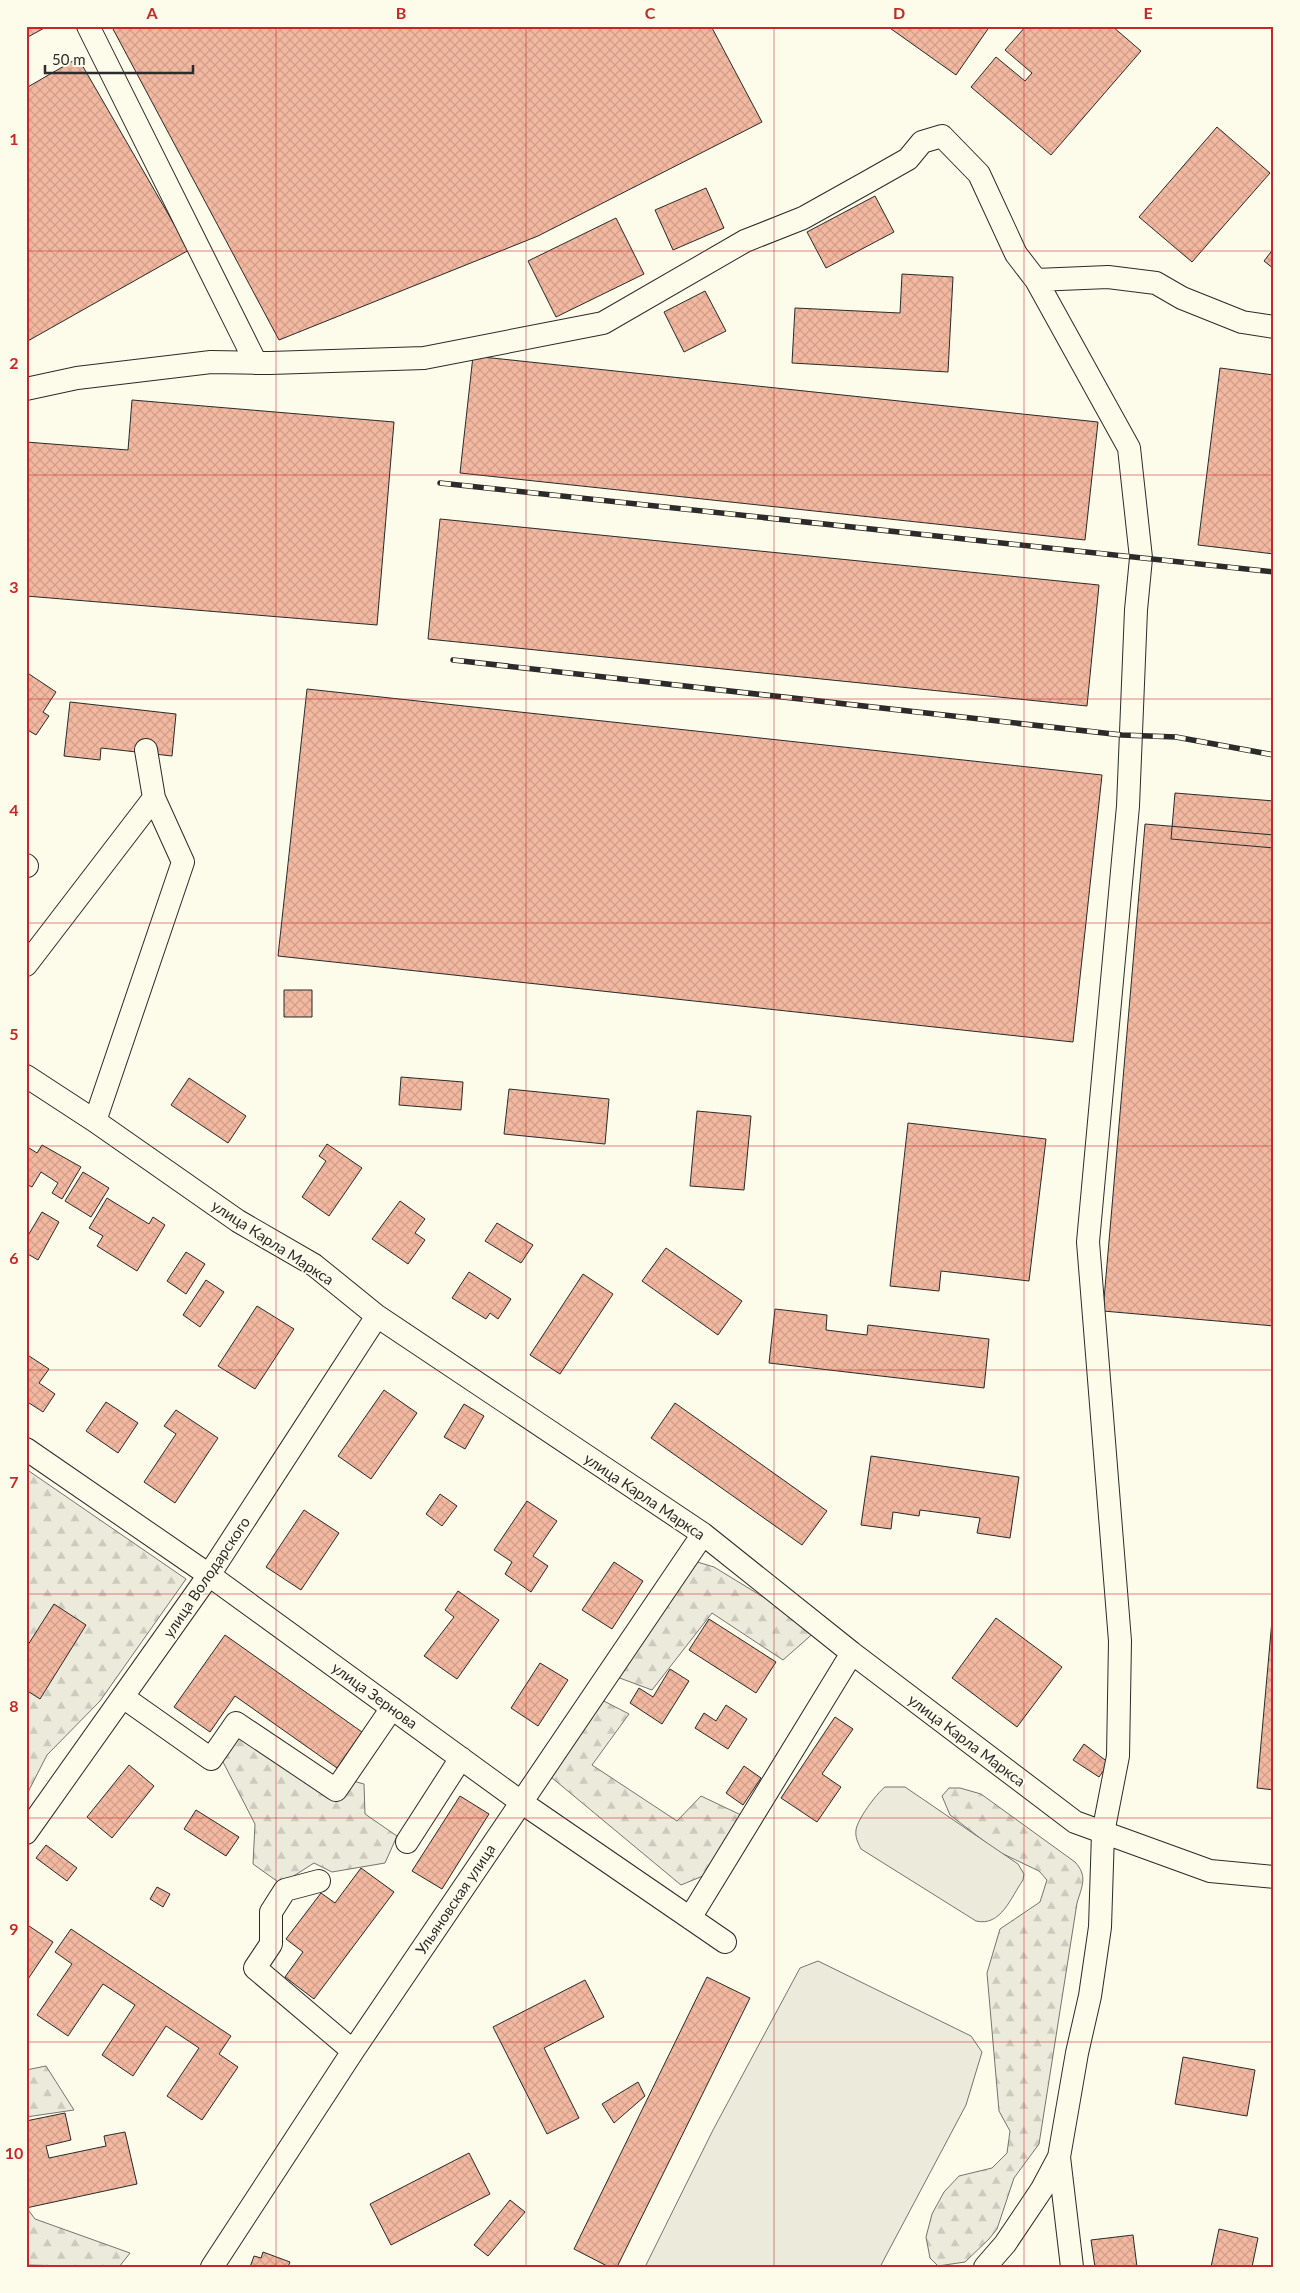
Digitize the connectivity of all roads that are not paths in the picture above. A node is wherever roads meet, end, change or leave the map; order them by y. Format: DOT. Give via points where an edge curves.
graph roads {
  1 [pos="88,26"];
  2 [pos="1036,280"];
  3 [pos="1274,327"];
  4 [pos="256,363"];
  5 [pos="26,389"];
  6 [pos="146,750"];
  7 [pos="154,798"];
  8 [pos="26,965"];
  9 [pos="26,1076"];
  10 [pos="95,1121"];
  11 [pos="377,1316"];
  12 [pos="26,1449"];
  13 [pos="703,1534"];
  14 [pos="209,1575"];
  15 [pos="852,1653"];
  16 [pos="123,1697"];
  17 [pos="392,1708"];
  18 [pos="461,1758"];
  19 [pos="522,1802"];
  20 [pos="26,1833"];
  21 [pos="1103,1833"];
  22 [pos="407,1842"];
  23 [pos="1274,1877"];
  24 [pos="318,1881"];
  25 [pos="690,1918"];
  26 [pos="725,1942"];
  27 [pos="353,2051"];
  28 [pos="1059,2157"];
  29 [pos="212,2267"];
  30 [pos="985,2267"];
  31 [pos="1072,2267"];
  1 -- 4 [label="street"];
  2 -- 3 [label="street" via="1108,277 1156,283 1182,298 1242,322"];
  2 -- 4 [label="street" via="1016,254 979,174 942,136 922,142 908,159 871,180 802,218 744,241 603,323 424,358"];
  2 -- 21 [label="street" via="1129,448 1142,558 1136,610 1128,806 1088,1242 1120,1641 1118,1756"];
  4 -- 5 [label="street" via="210,362 77,378"];
  6 -- 7 [label="street"];
  7 -- 8 [label="street"];
  7 -- 10 [label="street" via="184,862"];
  9 -- 10 [label="street, улица Карла Маркса"];
  10 -- 11 [label="street, улица Карла Маркса" via="238,1221 314,1265"];
  11 -- 13 [label="street, улица Карла Маркса"];
  11 -- 14 [label="street, улица Володарского"];
  12 -- 14 [label="street, улица Зернова"];
  13 -- 15 [label="street, улица Карла Маркса"];
  13 -- 19 [label="street, Ульяновская улица"];
  14 -- 16 [label="street, улица Володарского"];
  14 -- 17 [label="street, улица Зернова"];
  15 -- 21 [label="street, улица Карла Маркса" via="1075,1822"];
  15 -- 25 [label="street"];
  16 -- 17 [label="street" via="210,1759 236,1723 336,1790"];
  16 -- 20 [label="street, улица Володарского"];
  17 -- 18 [label="street, улица Зернова"];
  18 -- 19 [label="street, улица Зернова"];
  18 -- 22 [label="street"];
  19 -- 25 [label="street, улица Зернова"];
  19 -- 27 [label="street, Ульяновская улица"];
  21 -- 23 [label="street, улица Карла Маркса" via="1210,1871"];
  21 -- 28 [label="street" via="1100,1927"];
  24 -- 27 [label="street" via="285,1890 271,1912 271,1944 255,1968"];
  25 -- 26 [label="street, улица Зернова"];
  27 -- 29 [label="street, Ульяновская улица"];
  28 -- 30 [label="street" via="1037,2197"];
  28 -- 31 [label="street"];
}
